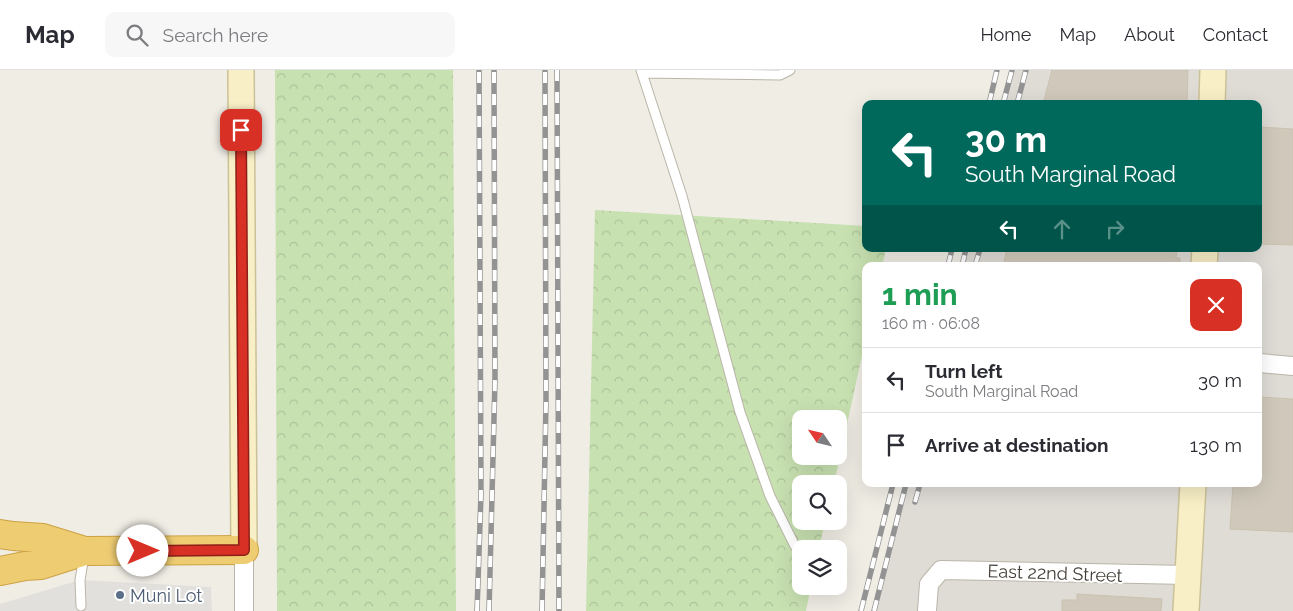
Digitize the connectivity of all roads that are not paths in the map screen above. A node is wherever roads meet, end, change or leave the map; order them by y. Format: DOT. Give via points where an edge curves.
graph roads {
  1 [pos="241,70"];
  2 [pos="790,70"];
  3 [pos="1214,70"];
  4 [pos="642,72"];
  5 [pos="1212,100"];
  6 [pos="1262,363"];
  7 [pos="1293,366"];
  8 [pos="1193,487"];
  9 [pos="0,534"];
  10 [pos="792,540"];
  11 [pos="244,550"];
  12 [pos="85,551"];
  13 [pos="0,571"];
  14 [pos="1188,575"];
  15 [pos="81,606"];
  16 [pos="244,611"];
  17 [pos="927,611"];
  18 [pos="1186,611"];
  1 -- 11 [label="street"];
  2 -- 4 [label="lane" via="780,75"];
  3 -- 5 [label="street"];
  4 -- 10 [label="lane" via="682,196 740,412 770,496"];
  6 -- 7 [label="street"];
  8 -- 14 [label="street"];
  9 -- 12 [label="highway" via="43,538"];
  11 -- 12 [label="highway"];
  11 -- 16 [label="street"];
  12 -- 13 [label="highway" via="41,566"];
  12 -- 15 [label="lane" via="80,580"];
  14 -- 17 [label="street, East 22nd Street" via="941,570 929,584"];
  14 -- 18 [label="street"];
}
